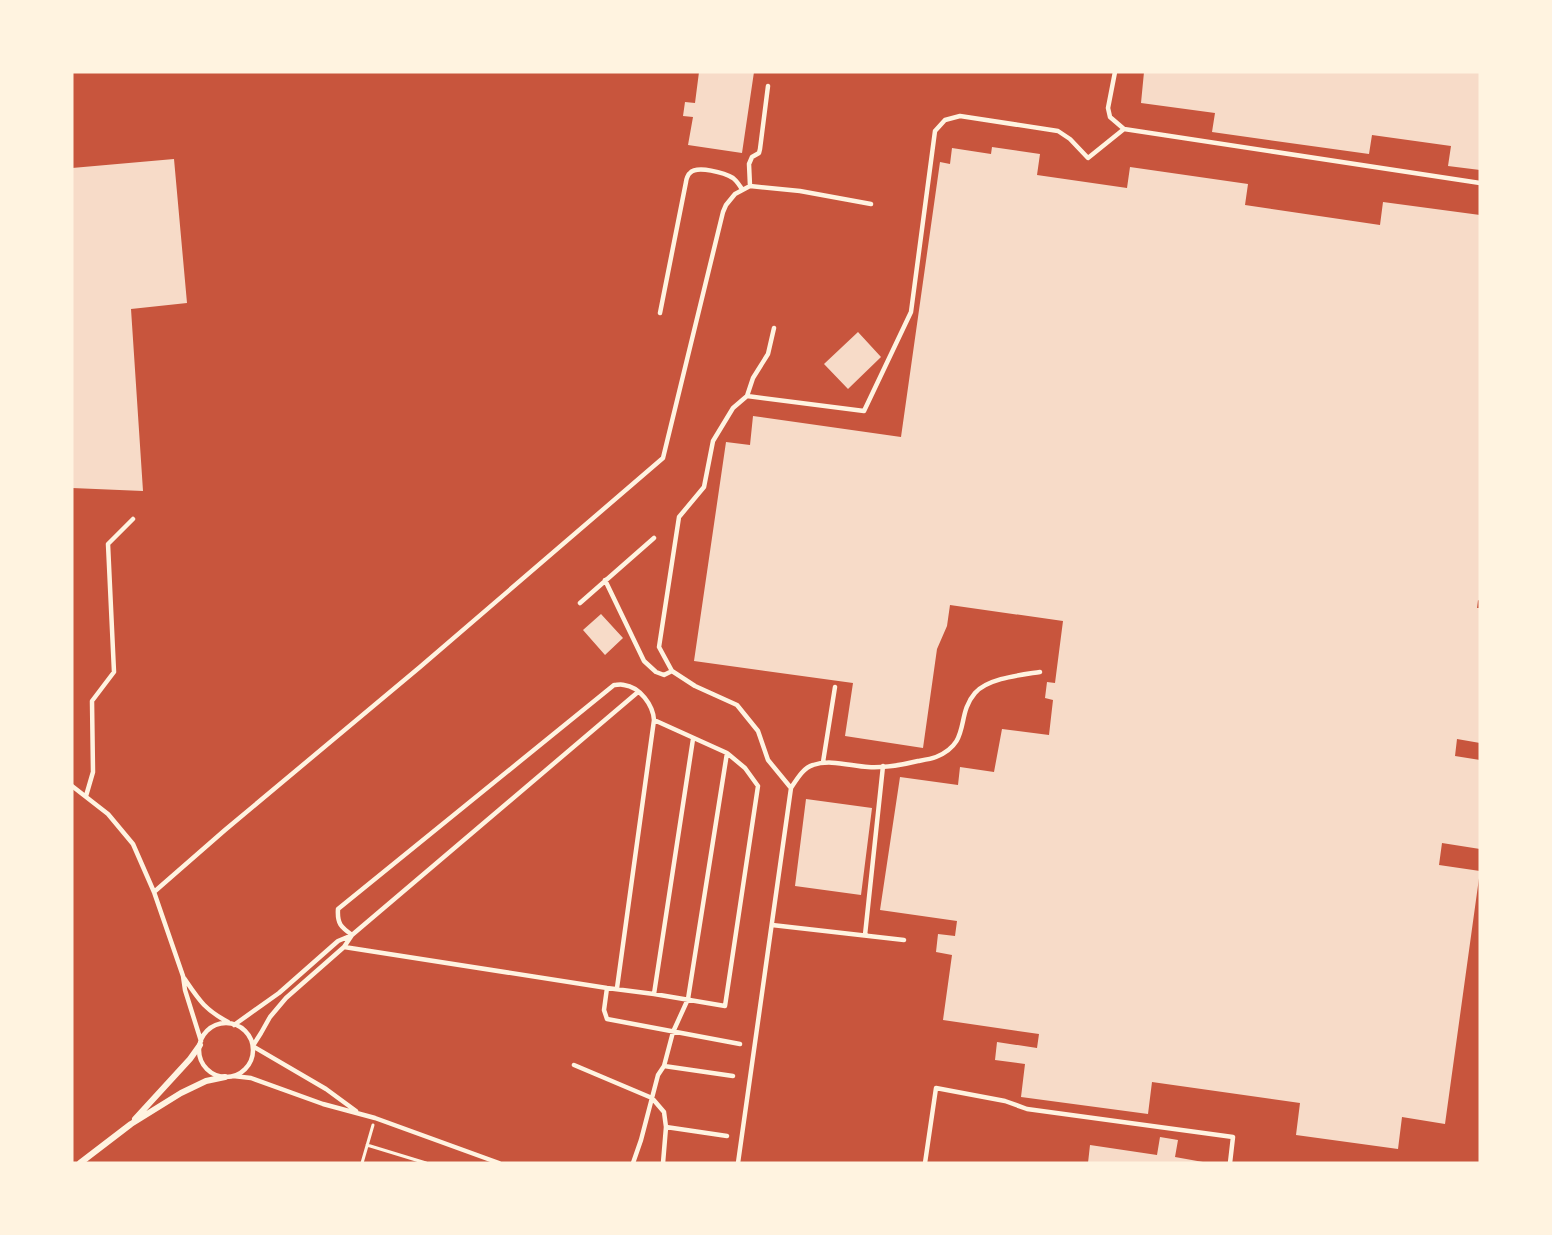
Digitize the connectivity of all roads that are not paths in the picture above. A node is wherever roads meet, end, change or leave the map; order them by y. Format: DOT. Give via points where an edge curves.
graph roads {
  1 [pos="1115,72"];
  2 [pos="768,86"];
  3 [pos="1124,129"];
  4 [pos="1480,183"];
  5 [pos="750,186"];
  6 [pos="742,189"];
  7 [pos="871,204"];
  8 [pos="660,313"];
  9 [pos="774,328"];
  10 [pos="747,396"];
  11 [pos="133,519"];
  12 [pos="654,538"];
  13 [pos="605,580"];
  14 [pos="580,603"];
  15 [pos="672,671"];
  16 [pos="1040,672"];
  17 [pos="835,687"];
  18 [pos="638,692"];
  19 [pos="654,720"];
  20 [pos="693,739"];
  21 [pos="727,753"];
  22 [pos="823,762"];
  23 [pos="883,766"];
  24 [pos="72,786"];
  25 [pos="791,788"];
  26 [pos="86,796"];
  27 [pos="154,892"];
  28 [pos="772,926"];
  29 [pos="352,935"];
  30 [pos="865,935"];
  31 [pos="904,940"];
  32 [pos="344,947"];
  33 [pos="183,976"];
  34 [pos="607,988"];
  35 [pos="617,988"];
  36 [pos="654,994"];
  37 [pos="688,999"];
  38 [pos="233,1024"];
  39 [pos="673,1032"];
  40 [pos="200,1043"];
  41 [pos="740,1044"];
  42 [pos="254,1046"];
  43 [pos="574,1065"];
  44 [pos="664,1066"];
  45 [pos="233,1076"];
  46 [pos="733,1076"];
  47 [pos="225,1077"];
  48 [pos="652,1098"];
  49 [pos="358,1113"];
  50 [pos="131,1124"];
  51 [pos="666,1127"];
  52 [pos="727,1136"];
  53 [pos="80,1163"];
  54 [pos="499,1163"];
  55 [pos="633,1163"];
  56 [pos="663,1163"];
  57 [pos="738,1163"];
  58 [pos="925,1163"];
  59 [pos="1230,1163"];
  1 -- 3 [label="lane" via="1108,108 1110,117"];
  2 -- 5 [label="lane" via="760,149 749,165"];
  3 -- 4 [label="lane"];
  3 -- 10 [label="lane" via="1088,158 1058,131 960,116 945,120 935,131 911,312 864,411"];
  5 -- 6 [label="lane"];
  5 -- 7 [label="lane"];
  6 -- 8 [label="lane" via="730,176 714,171 688,174"];
  6 -- 27 [label="lane" via="723,212 663,458"];
  9 -- 10 [label="lane" via="768,354"];
  10 -- 15 [label="lane" via="733,408 713,441 704,487 679,517 659,647"];
  11 -- 26 [label="lane" via="108,544 114,672 92,701 93,772"];
  12 -- 13 [label="lane"];
  13 -- 14 [label="lane"];
  13 -- 15 [label="lane" via="644,661 664,675"];
  15 -- 25 [label="lane" via="737,705 758,731 768,760"];
  16 -- 23 [label="lane" via="999,680 976,692 968,704 960,738 936,757 902,766"];
  17 -- 22 [label="lane"];
  18 -- 19 [label="lane" via="651,705"];
  18 -- 29 [label="lane"];
  18 -- 29 [label="lane" via="614,685 338,909 340,926"];
  19 -- 20 [label="lane"];
  19 -- 35 [label="lane"];
  20 -- 21 [label="lane"];
  20 -- 36 [label="lane"];
  21 -- 37 [label="lane"];
  21 -- 37 [label="lane" via="758,786 725,1006"];
  22 -- 23 [label="lane"];
  22 -- 25 [label="lane" via="811,765"];
  23 -- 30 [label="lane"];
  24 -- 26 [label="lane"];
  25 -- 28 [label="lane"];
  26 -- 27 [label="lane" via="108,814 133,844"];
  27 -- 33 [label="lane"];
  28 -- 30 [label="lane"];
  28 -- 57 [label="lane"];
  29 -- 32 [label="lane"];
  29 -- 38 [label="lane" via="338,941 279,993"];
  30 -- 31 [label="lane"];
  32 -- 34 [label="lane"];
  32 -- 42 [label="lane" via="286,998"];
  33 -- 38 [label="lane" via="200,1002"];
  33 -- 40 [label="lane"];
  34 -- 35 [label="lane"];
  34 -- 39 [label="lane" via="604,1010 608,1019"];
  35 -- 36 [label="lane"];
  36 -- 37 [label="lane"];
  37 -- 39 [label="lane"];
  38 -- 40 [label="lane" via="211,1028"];
  38 -- 42 [label="lane" via="243,1029"];
  39 -- 41 [label="lane"];
  39 -- 44 [label="lane"];
  40 -- 47 [label="lane" via="199,1054 207,1070"];
  40 -- 50 [label="street"];
  42 -- 45 [label="lane" via="249,1065"];
  42 -- 49 [label="lane"];
  43 -- 48 [label="lane"];
  44 -- 46 [label="lane"];
  44 -- 48 [label="lane"];
  45 -- 47 [label="lane"];
  45 -- 49 [label="lane" via="251,1078"];
  47 -- 50 [label="street" via="181,1093"];
  48 -- 51 [label="lane" via="664,1112"];
  48 -- 55 [label="lane"];
  49 -- 54 [label="lane"];
  50 -- 53 [label="street"];
  51 -- 52 [label="lane"];
  51 -- 56 [label="lane"];
  58 -- 59 [label="lane" via="936,1088 1027,1109 1233,1137"];
}
